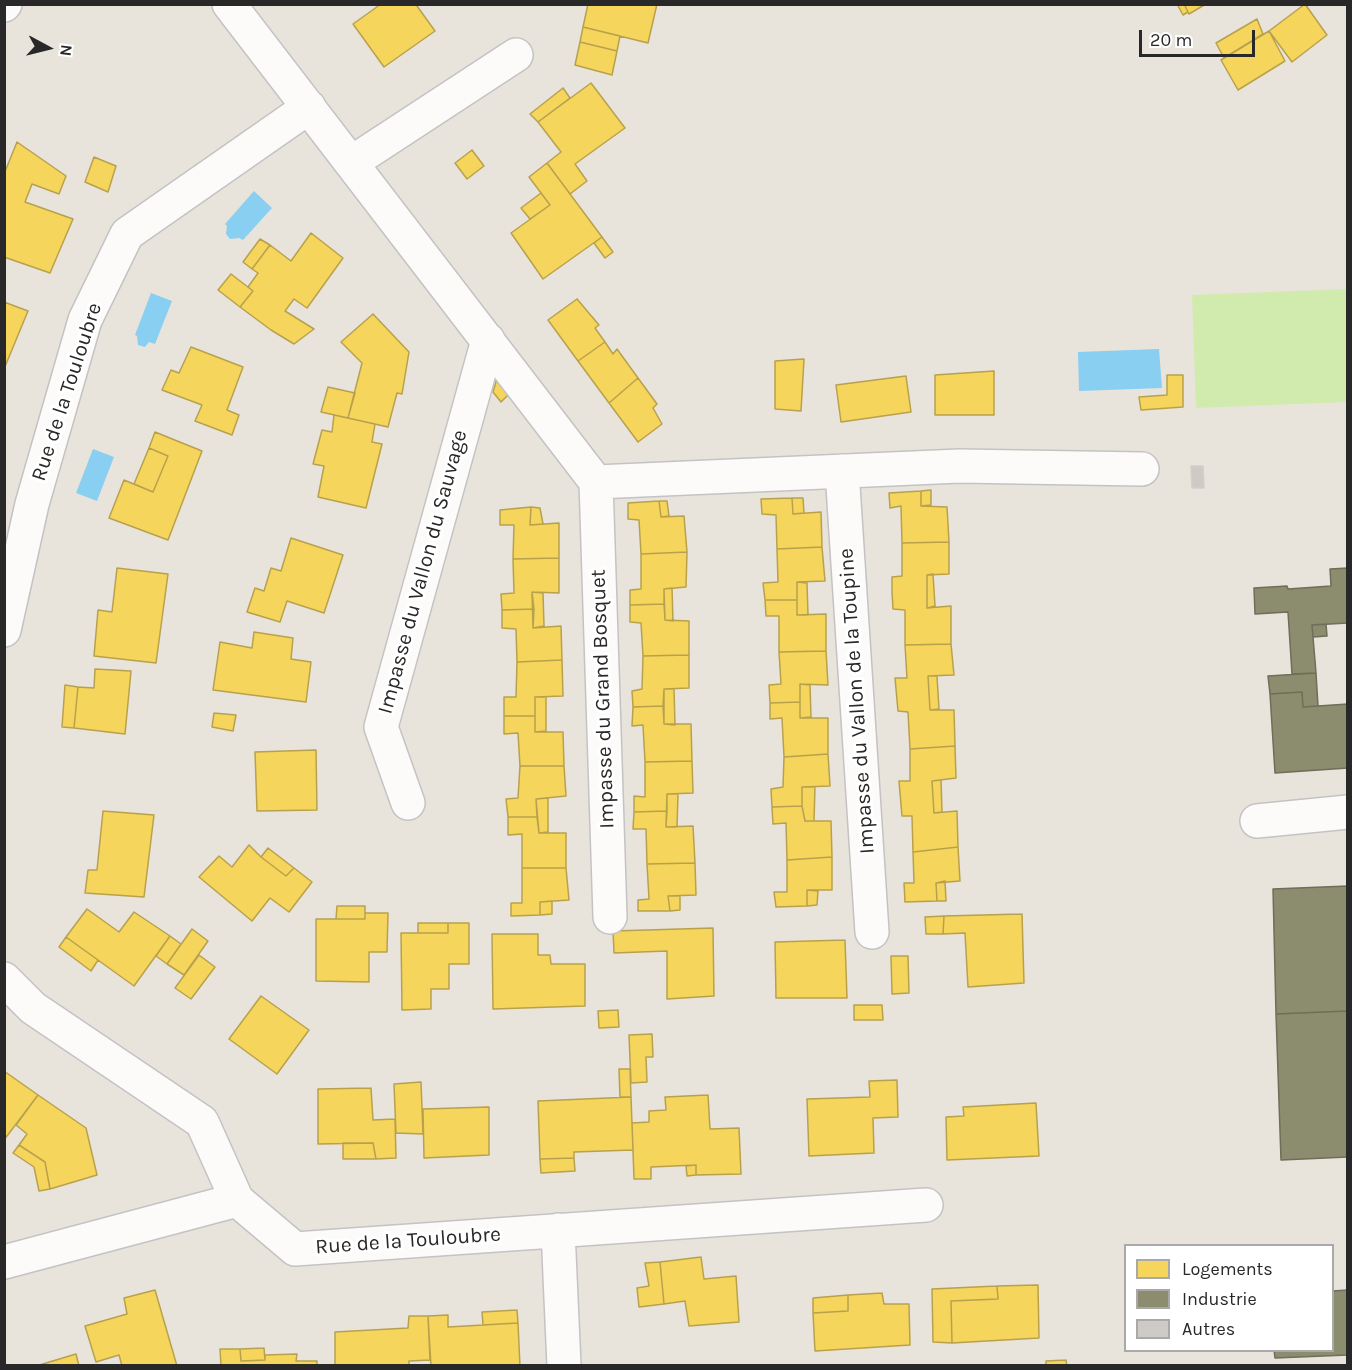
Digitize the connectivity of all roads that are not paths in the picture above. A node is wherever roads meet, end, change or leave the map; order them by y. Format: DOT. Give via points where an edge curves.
graph roads {
  1 [pos="229,4"];
  2 [pos="516,55"];
  3 [pos="309,107"];
  4 [pos="351,163"];
  5 [pos="488,340"];
  6 [pos="1142,469"];
  7 [pos="842,471"];
  8 [pos="596,482"];
  9 [pos="4,630"];
  10 [pos="408,803"];
  11 [pos="1347,812"];
  12 [pos="1257,821"];
  13 [pos="610,917"];
  14 [pos="872,932"];
  15 [pos="4,979"];
  16 [pos="237,1200"];
  17 [pos="926,1205"];
  18 [pos="558,1230"];
  19 [pos="4,1262"];
  20 [pos="564,1365"];
  1 -- 3 [label="street"];
  2 -- 4 [label="street"];
  3 -- 4 [label="street"];
  3 -- 9 [label="street, Rue de la Touloubre" via="128,234 85,320 32,504"];
  4 -- 5 [label="street"];
  5 -- 8 [label="street"];
  5 -- 10 [label="street, Impasse du Vallon du Sauvage" via="381,727"];
  6 -- 7 [label="street" via="959,466"];
  7 -- 8 [label="street"];
  7 -- 14 [label="street, Impasse du Vallon de la Toupine"];
  8 -- 13 [label="street, Impasse du Grand Bosquet"];
  11 -- 12 [label="street"];
  15 -- 16 [label="street, Rue de la Touloubre" via="33,1008 202,1122"];
  16 -- 18 [label="street, Rue de la Touloubre" via="295,1249"];
  16 -- 19 [label="street"];
  17 -- 18 [label="street, Rue de la Touloubre"];
  18 -- 20 [label="street"];
}
